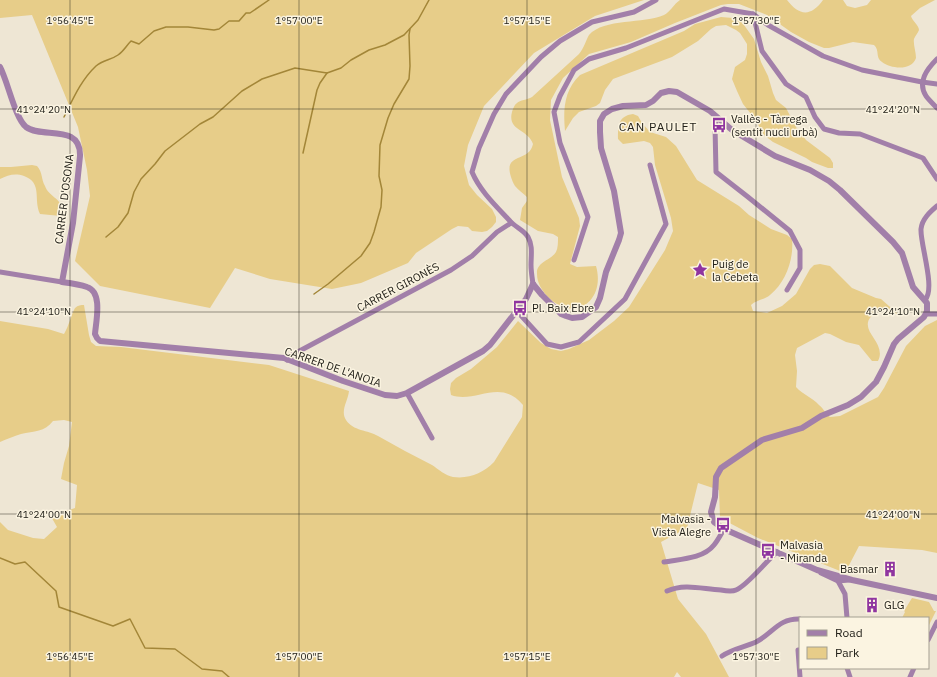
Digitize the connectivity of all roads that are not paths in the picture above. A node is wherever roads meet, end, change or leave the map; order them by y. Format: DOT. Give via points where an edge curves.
graph roads {
  1 [pos="656,0"];
  2 [pos="753,14"];
  3 [pos="937,59"];
  4 [pos="0,67"];
  5 [pos="922,82"];
  6 [pos="937,84"];
  7 [pos="937,108"];
  8 [pos="717,117"];
  9 [pos="650,165"];
  10 [pos="937,179"];
  11 [pos="937,206"];
  12 [pos="511,223"];
  13 [pos="574,260"];
  14 [pos="0,272"];
  15 [pos="62,282"];
  16 [pos="533,284"];
  17 [pos="787,290"];
  18 [pos="542,296"];
  19 [pos="526,299"];
  20 [pos="925,300"];
  21 [pos="516,310"];
  22 [pos="926,314"];
  23 [pos="937,314"];
  24 [pos="287,360"];
  25 [pos="407,393"];
  26 [pos="432,438"];
  27 [pos="724,529"];
  28 [pos="777,552"];
  29 [pos="664,562"];
  30 [pos="817,570"];
  31 [pos="852,580"];
  32 [pos="838,581"];
  33 [pos="667,591"];
  34 [pos="937,598"];
  35 [pos="847,617"];
  36 [pos="799,619"];
  37 [pos="937,622"];
  38 [pos="929,638"];
  39 [pos="722,656"];
  1 -- 12 [label="street" via="634,12 601,19 583,27 553,46 506,94 479,148 472,172 476,182"];
  2 -- 5 [label="street" via="823,56 862,70"];
  2 -- 10 [label="street" via="762,51 786,84 806,97 824,128 838,133 860,134 923,158"];
  2 -- 13 [label="street" via="724,9 626,48 589,59 574,70 554,112 560,143 588,218"];
  3 -- 5 [label="street" via="926,70"];
  4 -- 15 [label="street, CARRER D'OSONA" via="25,126 66,135 79,147 73,223"];
  5 -- 6 [label="street"];
  5 -- 7 [label="street" via="925,95"];
  8 -- 17 [label="street" via="716,172 790,231 800,250 800,268"];
  8 -- 18 [label="street" via="684,95 669,91 661,93 646,105 612,108 604,114 600,122 601,148 614,191 621,232 606,272 600,298 596,307 587,314 572,318 562,314"];
  8 -- 20 [label="street" via="747,140 783,160 810,170 840,190 902,253 913,287"];
  9 -- 21 [label="street" via="666,224 625,299 579,342 561,347 547,344"];
  11 -- 20 [label="street" via="927,215 921,228 929,291 929,296"];
  12 -- 16 [label="street" via="528,237 532,248"];
  12 -- 24 [label="street, CARRER GIRONÈS" via="451,270"];
  14 -- 15 [label="street"];
  15 -- 24 [label="street, CARRER DE L'ANOIA" via="86,286 95,293 95,334 98,340"];
  16 -- 18 [label="street"];
  16 -- 19 [label="street, CARRER DE L'ANOIA"];
  18 -- 19 [label="street" via="534,295"];
  19 -- 21 [label="street, CARRER DE L'ANOIA"];
  20 -- 22 [label="street" via="928,307"];
  21 -- 25 [label="street, CARRER DE L'ANOIA" via="490,345"];
  22 -- 23 [label="street"];
  22 -- 27 [label="street" via="894,344 881,375 866,393 802,428 762,440 719,470 711,512 714,522"];
  24 -- 25 [label="street, CARRER DE L'ANOIA" via="385,395 397,396"];
  25 -- 26 [label="street"];
  27 -- 28 [label="street"];
  27 -- 29 [label="street" via="714,546 703,553"];
  28 -- 30 [label="street"];
  28 -- 33 [label="street" via="735,591 688,586"];
  30 -- 31 [label="street"];
  30 -- 32 [label="street"];
  31 -- 32 [label="street"];
  31 -- 34 [label="street"];
  32 -- 35 [label="street" via="845,594"];
  36 -- 39 [label="street" via="785,621 757,641"];
  37 -- 38 [label="street"];
}
